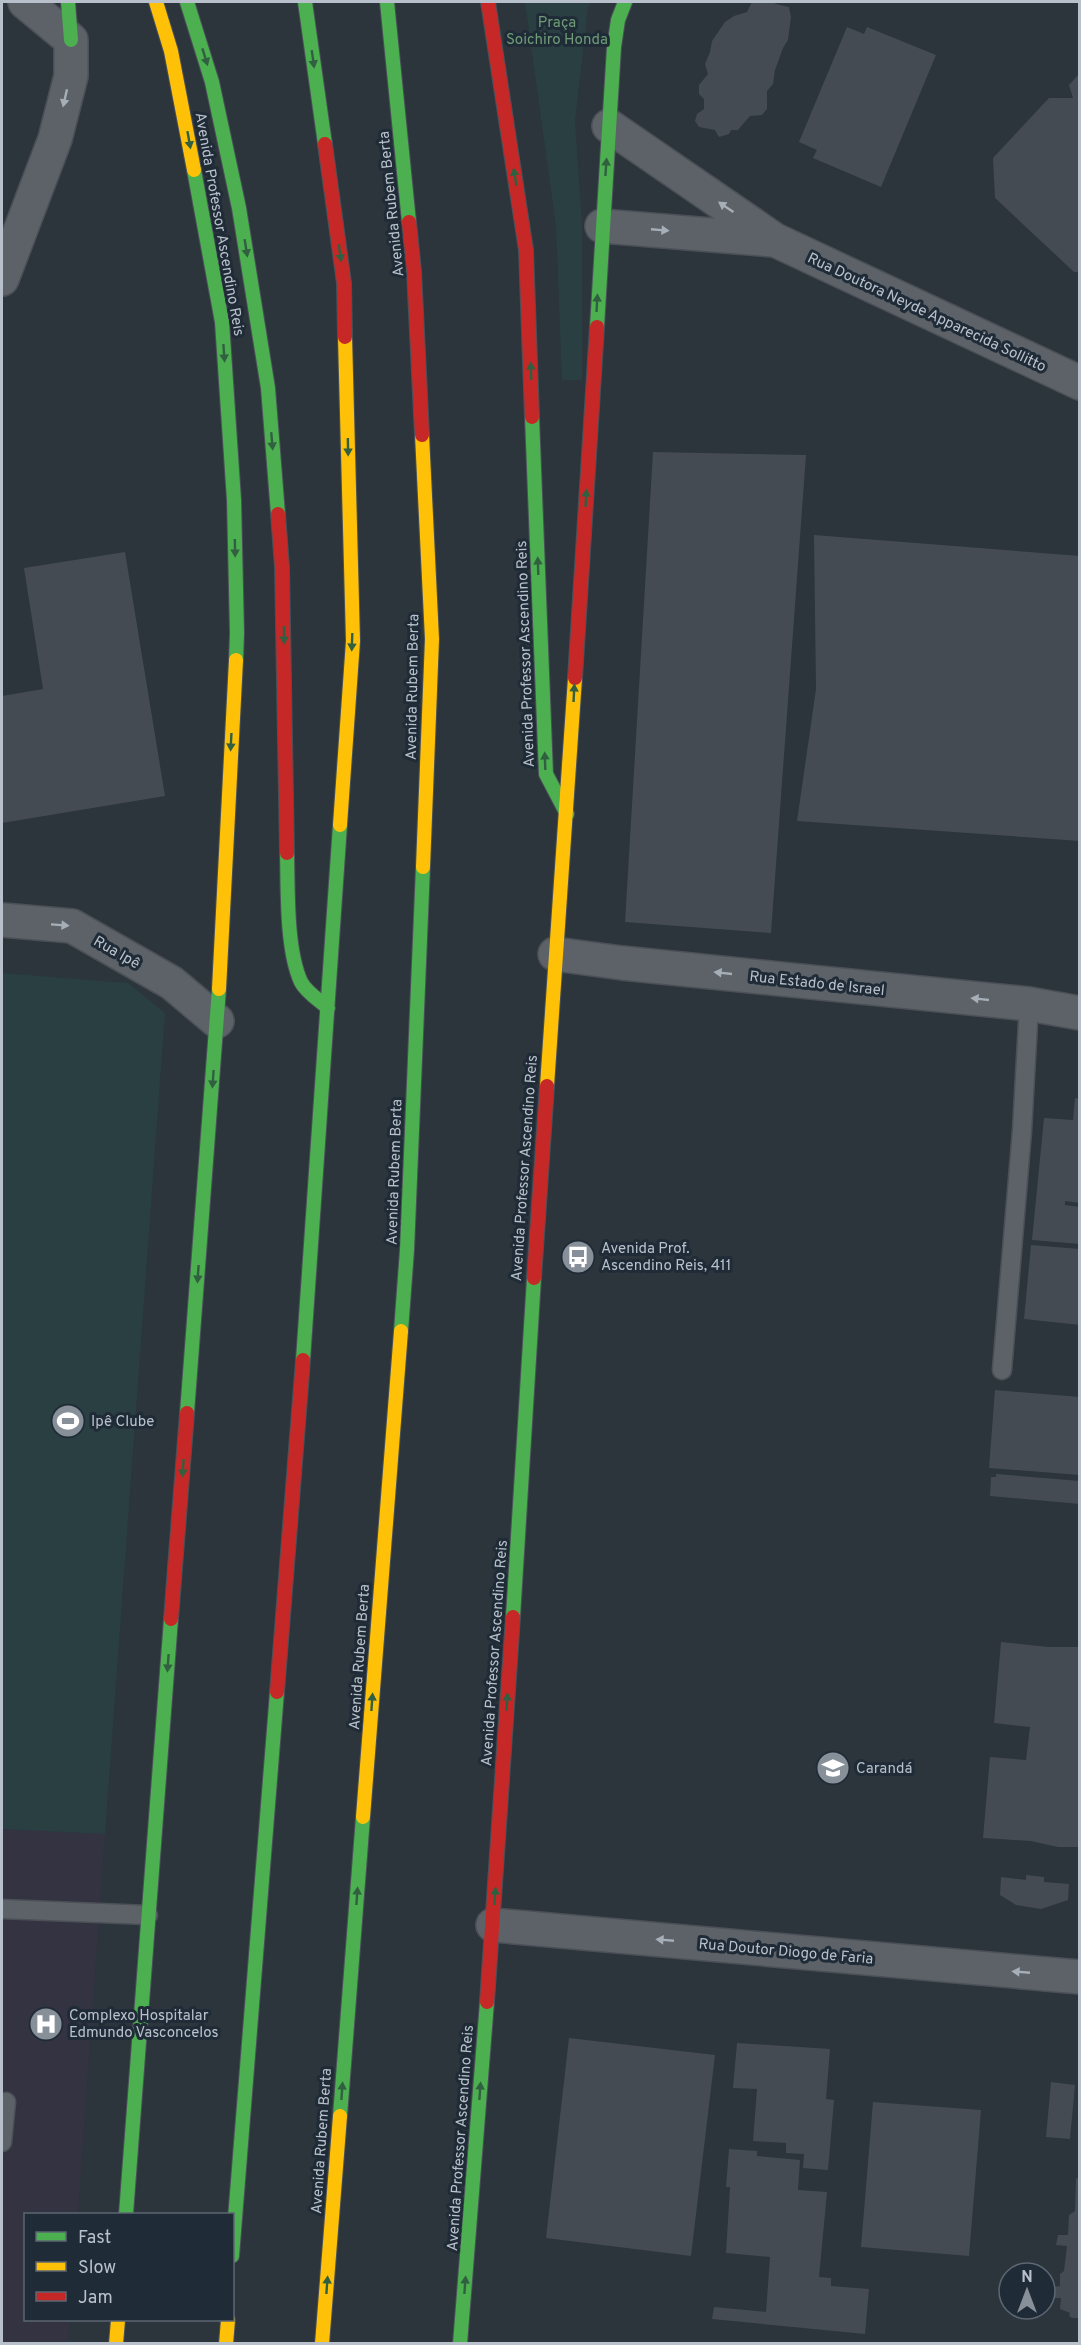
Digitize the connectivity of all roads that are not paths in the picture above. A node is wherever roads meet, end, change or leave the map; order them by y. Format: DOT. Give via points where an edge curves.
graph roads {
  1 [pos="25,2"];
  2 [pos="68,2"];
  3 [pos="156,2"];
  4 [pos="187,2"];
  5 [pos="305,2"];
  6 [pos="387,2"];
  7 [pos="488,2"];
  8 [pos="625,2"];
  9 [pos="71,40"];
  10 [pos="609,126"];
  11 [pos="602,226"];
  12 [pos="775,240"];
  13 [pos="2,279"];
  14 [pos="1080,383"];
  15 [pos="567,814"];
  16 [pos="2,920"];
  17 [pos="555,954"];
  18 [pos="1029,1004"];
  19 [pos="328,1008"];
  20 [pos="1080,1013"];
  21 [pos="217,1021"];
  22 [pos="1002,1370"];
  23 [pos="2,1909"];
  24 [pos="148,1915"];
  25 [pos="493,1925"];
  26 [pos="1080,1977"];
  27 [pos="6,2102"];
  28 [pos="2,2142"];
  29 [pos="126,2213"];
  30 [pos="234,2231"];
  31 [pos="118,2321"];
  32 [pos="228,2321"];
  33 [pos="116,2343"];
  34 [pos="226,2343"];
  35 [pos="322,2343"];
  36 [pos="460,2343"];
  1 -- 9 [label="street"];
  2 -- 9 [label="highway"];
  3 -- 21 [label="highway, Avenida Professor Ascendino Reis, one-way" via="185,118 222,322 234,500 237,633"];
  4 -- 19 [label="highway, one-way" via="212,82 239,208 268,388 282,567 288,896 293,952 302,984"];
  5 -- 19 [label="highway, one-way" via="344,284 353,641"];
  35 -- 6 [label="highway, Avenida Rubem Berta, one-way" via="407,1250 432,639 414,272"];
  15 -- 7 [label="highway, Avenida Professor Ascendino Reis, one-way" via="546,774 526,250"];
  8 -- 10 [label="highway" via="614,47"];
  9 -- 13 [label="street, one-way" via="70,76 55,139"];
  11 -- 10 [label="highway, one-way"];
  12 -- 10 [label="street, one-way"];
  11 -- 12 [label="street, one-way"];
  15 -- 11 [label="highway, one-way"];
  12 -- 14 [label="street, Rua Doutora Neyde Apparecida Sollitto"];
  15 -- 17 [label="highway, Avenida Professor Ascendino Reis"];
  16 -- 21 [label="street, Rua Ipê, one-way" via="72,926 172,983"];
  18 -- 17 [label="street, Rua Estado de Israel, one-way"];
  25 -- 17 [label="highway, Avenida Professor Ascendino Reis, one-way"];
  18 -- 20 [label="street, Rua Estado de Israel"];
  18 -- 22 [label="lane"];
  19 -- 30 [label="highway"];
  21 -- 24 [label="highway, Avenida Professor Ascendino Reis, one-way"];
  23 -- 24 [label="lane"];
  24 -- 29 [label="highway, Avenida Professor Ascendino Reis"];
  26 -- 25 [label="street, Rua Doutor Diogo de Faria, one-way"];
  36 -- 25 [label="highway, Avenida Professor Ascendino Reis, one-way"];
  27 -- 28 [label="lane"];
  31 -- 33 [label="highway"];
  32 -- 34 [label="highway"];
}
